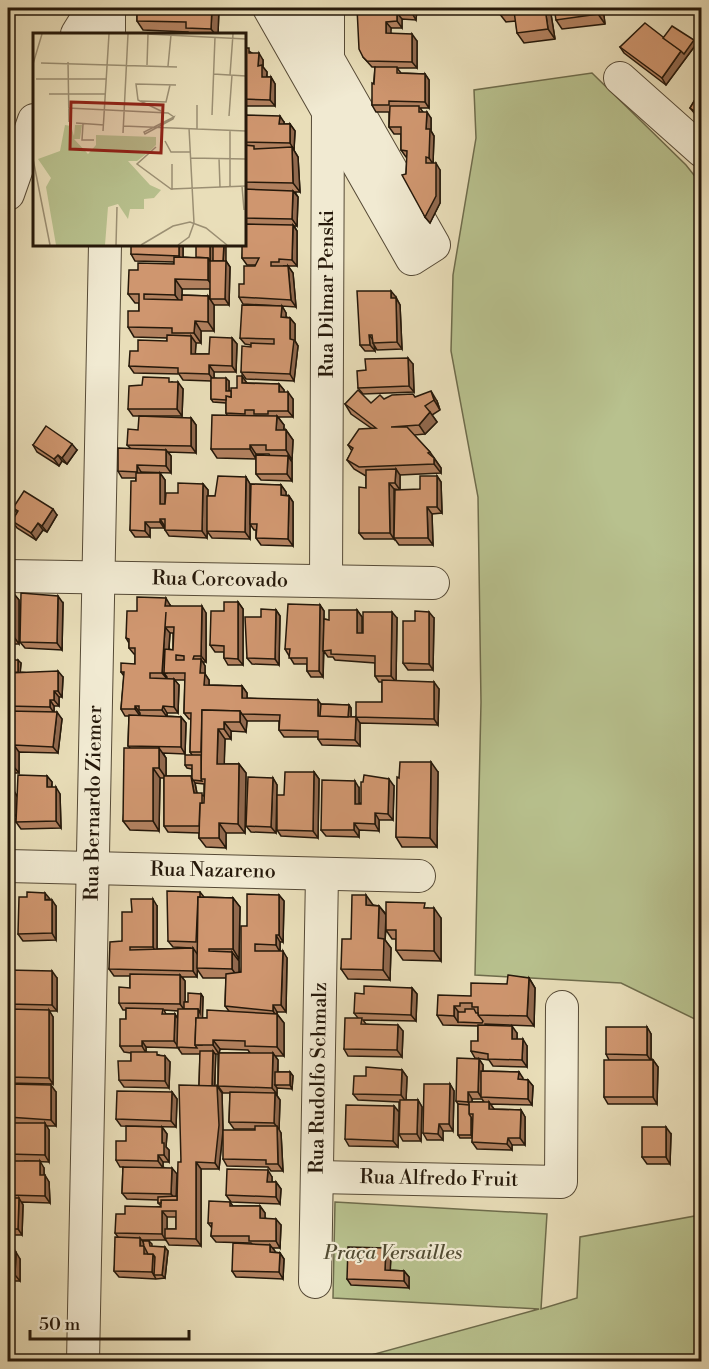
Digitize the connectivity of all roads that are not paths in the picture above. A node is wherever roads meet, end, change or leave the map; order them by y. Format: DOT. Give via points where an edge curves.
graph roads {
  1 [pos="93,8"];
  2 [pos="110,8"];
  3 [pos="269,8"];
  4 [pos="299,8"];
  5 [pos="328,8"];
  6 [pos="78,33"];
  7 [pos="109,33"];
  8 [pos="328,59"];
  9 [pos="620,78"];
  10 [pos="328,111"];
  11 [pos="33,123"];
  12 [pos="702,151"];
  13 [pos="8,194"];
  14 [pos="105,246"];
  15 [pos="8,576"];
  16 [pos="98,578"];
  17 [pos="326,581"];
  18 [pos="432,583"];
  19 [pos="8,866"];
  20 [pos="92,868"];
  21 [pos="322,874"];
  22 [pos="419,876"];
  23 [pos="562,1008"];
  24 [pos="317,1177"];
  25 [pos="315,1282"];
  26 [pos="83,1362"];
  1 -- 6 [label="street"];
  2 -- 7 [label="street"];
  3 -- 10 [label="street"];
  4 -- 8 [label="street"];
  5 -- 8 [label="street, Rua Dilmar Penski"];
  8 -- 10 [label="street, Rua Dilmar Penski"];
  8 -- 10 [label="street" via="434,245 412,259"];
  9 -- 12 [label="street"];
  10 -- 17 [label="street, Rua Dilmar Penski"];
  11 -- 13 [label="street"];
  14 -- 16 [label="street, Rua Bernardo Ziemer"];
  15 -- 16 [label="street, Rua Corcovado"];
  16 -- 17 [label="street, Rua Corcovado"];
  16 -- 20 [label="street, Rua Bernardo Ziemer"];
  17 -- 18 [label="street, Rua Corcovado"];
  19 -- 20 [label="street, Rua Nazareno"];
  20 -- 21 [label="street, Rua Nazareno"];
  20 -- 26 [label="street, Rua Bernardo Ziemer"];
  21 -- 22 [label="street, Rua Nazareno"];
  21 -- 24 [label="street, Rua Rudolfo Schmalz"];
  23 -- 24 [label="street, Rua Alfredo Fruit" via="561,1182"];
  24 -- 25 [label="street, Rua Rudolfo Schmalz"];
}
